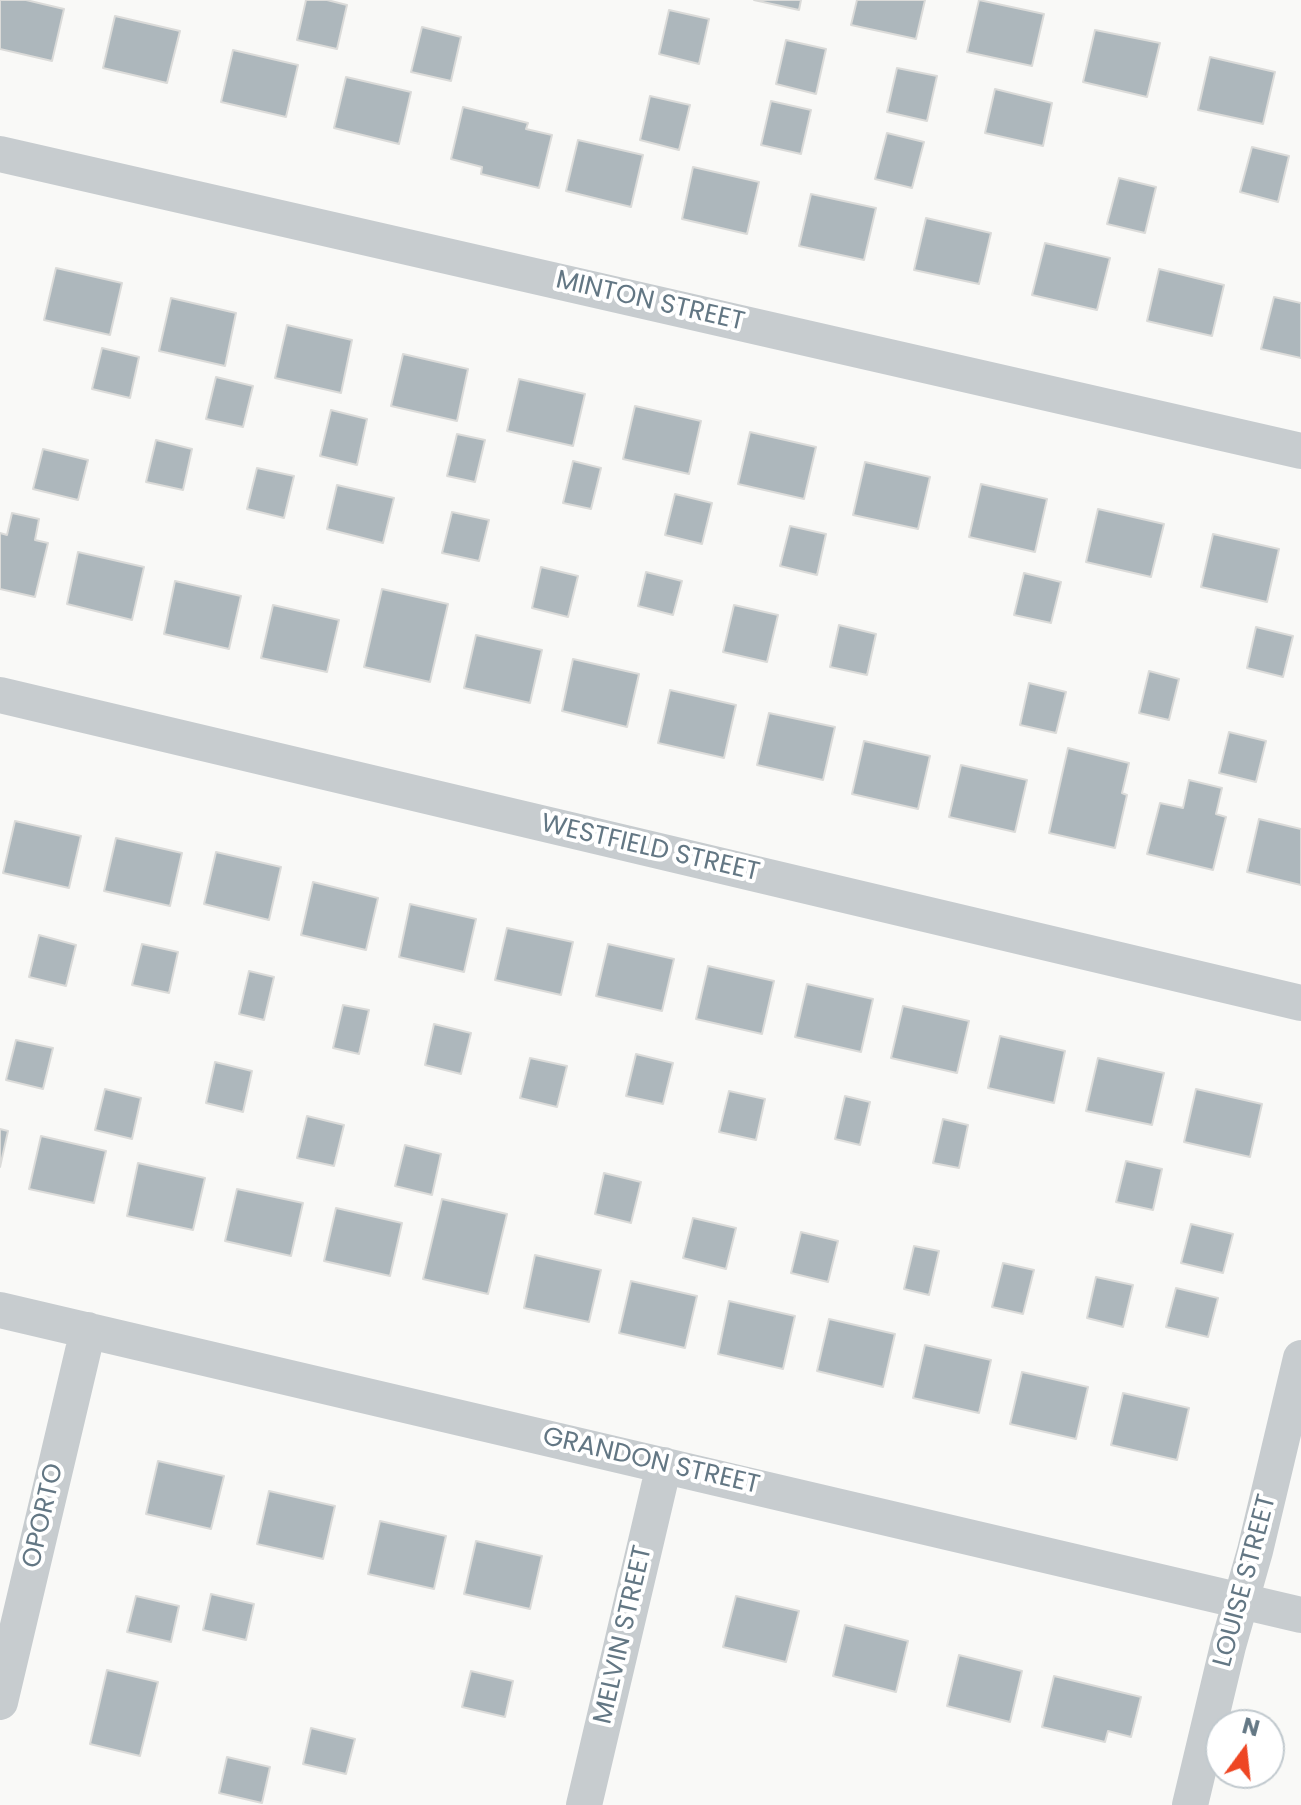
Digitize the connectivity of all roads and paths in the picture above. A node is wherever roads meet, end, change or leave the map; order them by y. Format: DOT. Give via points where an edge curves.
graph roads {
  1 [pos="0,154"];
  2 [pos="1301,451"];
  3 [pos="0,695"];
  4 [pos="1301,1003"];
  5 [pos="0,1310"];
  6 [pos="88,1330"];
  7 [pos="1301,1358"];
  8 [pos="664,1465"];
  9 [pos="1241,1601"];
  10 [pos="1301,1615"];
  11 [pos="0,1702"];
  12 [pos="584,1805"];
  13 [pos="1190,1805"];
  1 -- 2 [label="street, MINTON STREET"];
  3 -- 4 [label="street, WESTFIELD STREET"];
  5 -- 6 [label="street, GRANDON STREET"];
  6 -- 8 [label="street, GRANDON STREET"];
  6 -- 11 [label="street, OPORTO"];
  7 -- 9 [label="street, LOUISE STREET"];
  8 -- 9 [label="street, GRANDON STREET"];
  8 -- 12 [label="street, MELVIN STREET"];
  9 -- 10 [label="street, GRANDON STREET"];
  9 -- 13 [label="street, LOUISE STREET"];
}
